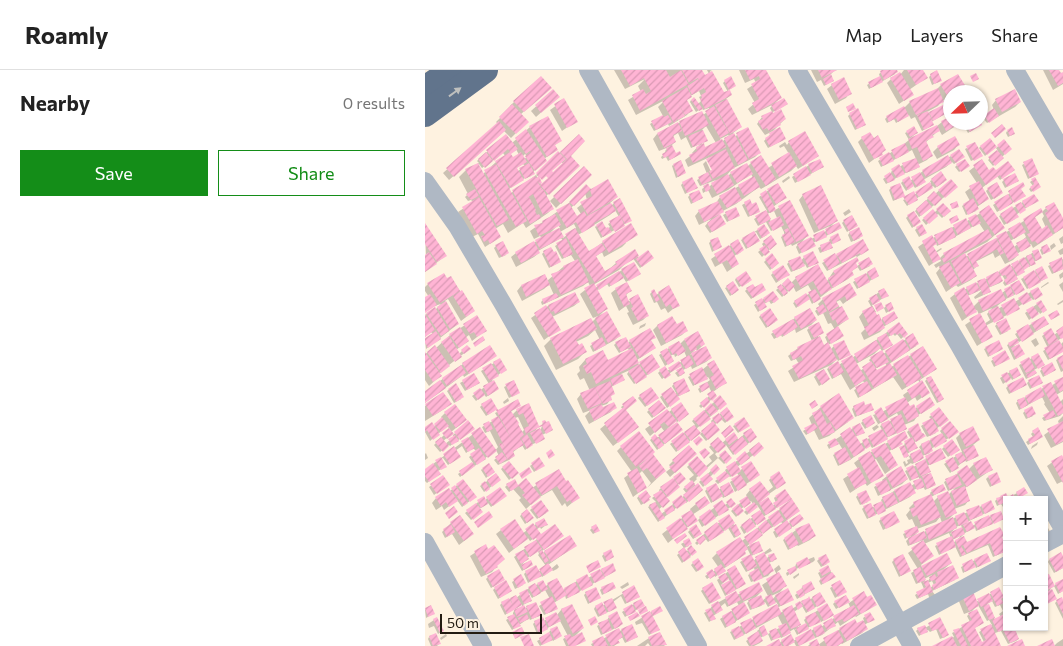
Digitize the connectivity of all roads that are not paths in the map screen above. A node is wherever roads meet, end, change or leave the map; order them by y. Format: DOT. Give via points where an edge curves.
graph roads {
  1 [pos="452,70"];
  2 [pos="485,70"];
  3 [pos="588,70"];
  4 [pos="797,70"];
  5 [pos="1015,70"];
  6 [pos="425,89"];
  7 [pos="425,114"];
  8 [pos="1063,152"];
  9 [pos="425,181"];
  10 [pos="1063,529"];
  11 [pos="1063,534"];
  12 [pos="425,542"];
  13 [pos="1048,542"];
  14 [pos="1003,567"];
  15 [pos="899,624"];
  16 [pos="483,646"];
  17 [pos="698,646"];
  18 [pos="859,646"];
  19 [pos="912,646"];
  1 -- 6 [label="highway"];
  7 -- 2 [label="highway, one-way"];
  3 -- 15 [label="street"];
  4 -- 10 [label="street"];
  5 -- 8 [label="street"];
  9 -- 17 [label="street" via="457,226 503,304"];
  11 -- 13 [label="street"];
  12 -- 16 [label="street"];
  14 -- 15 [label="street"];
  15 -- 18 [label="street"];
  15 -- 19 [label="street"];
}
